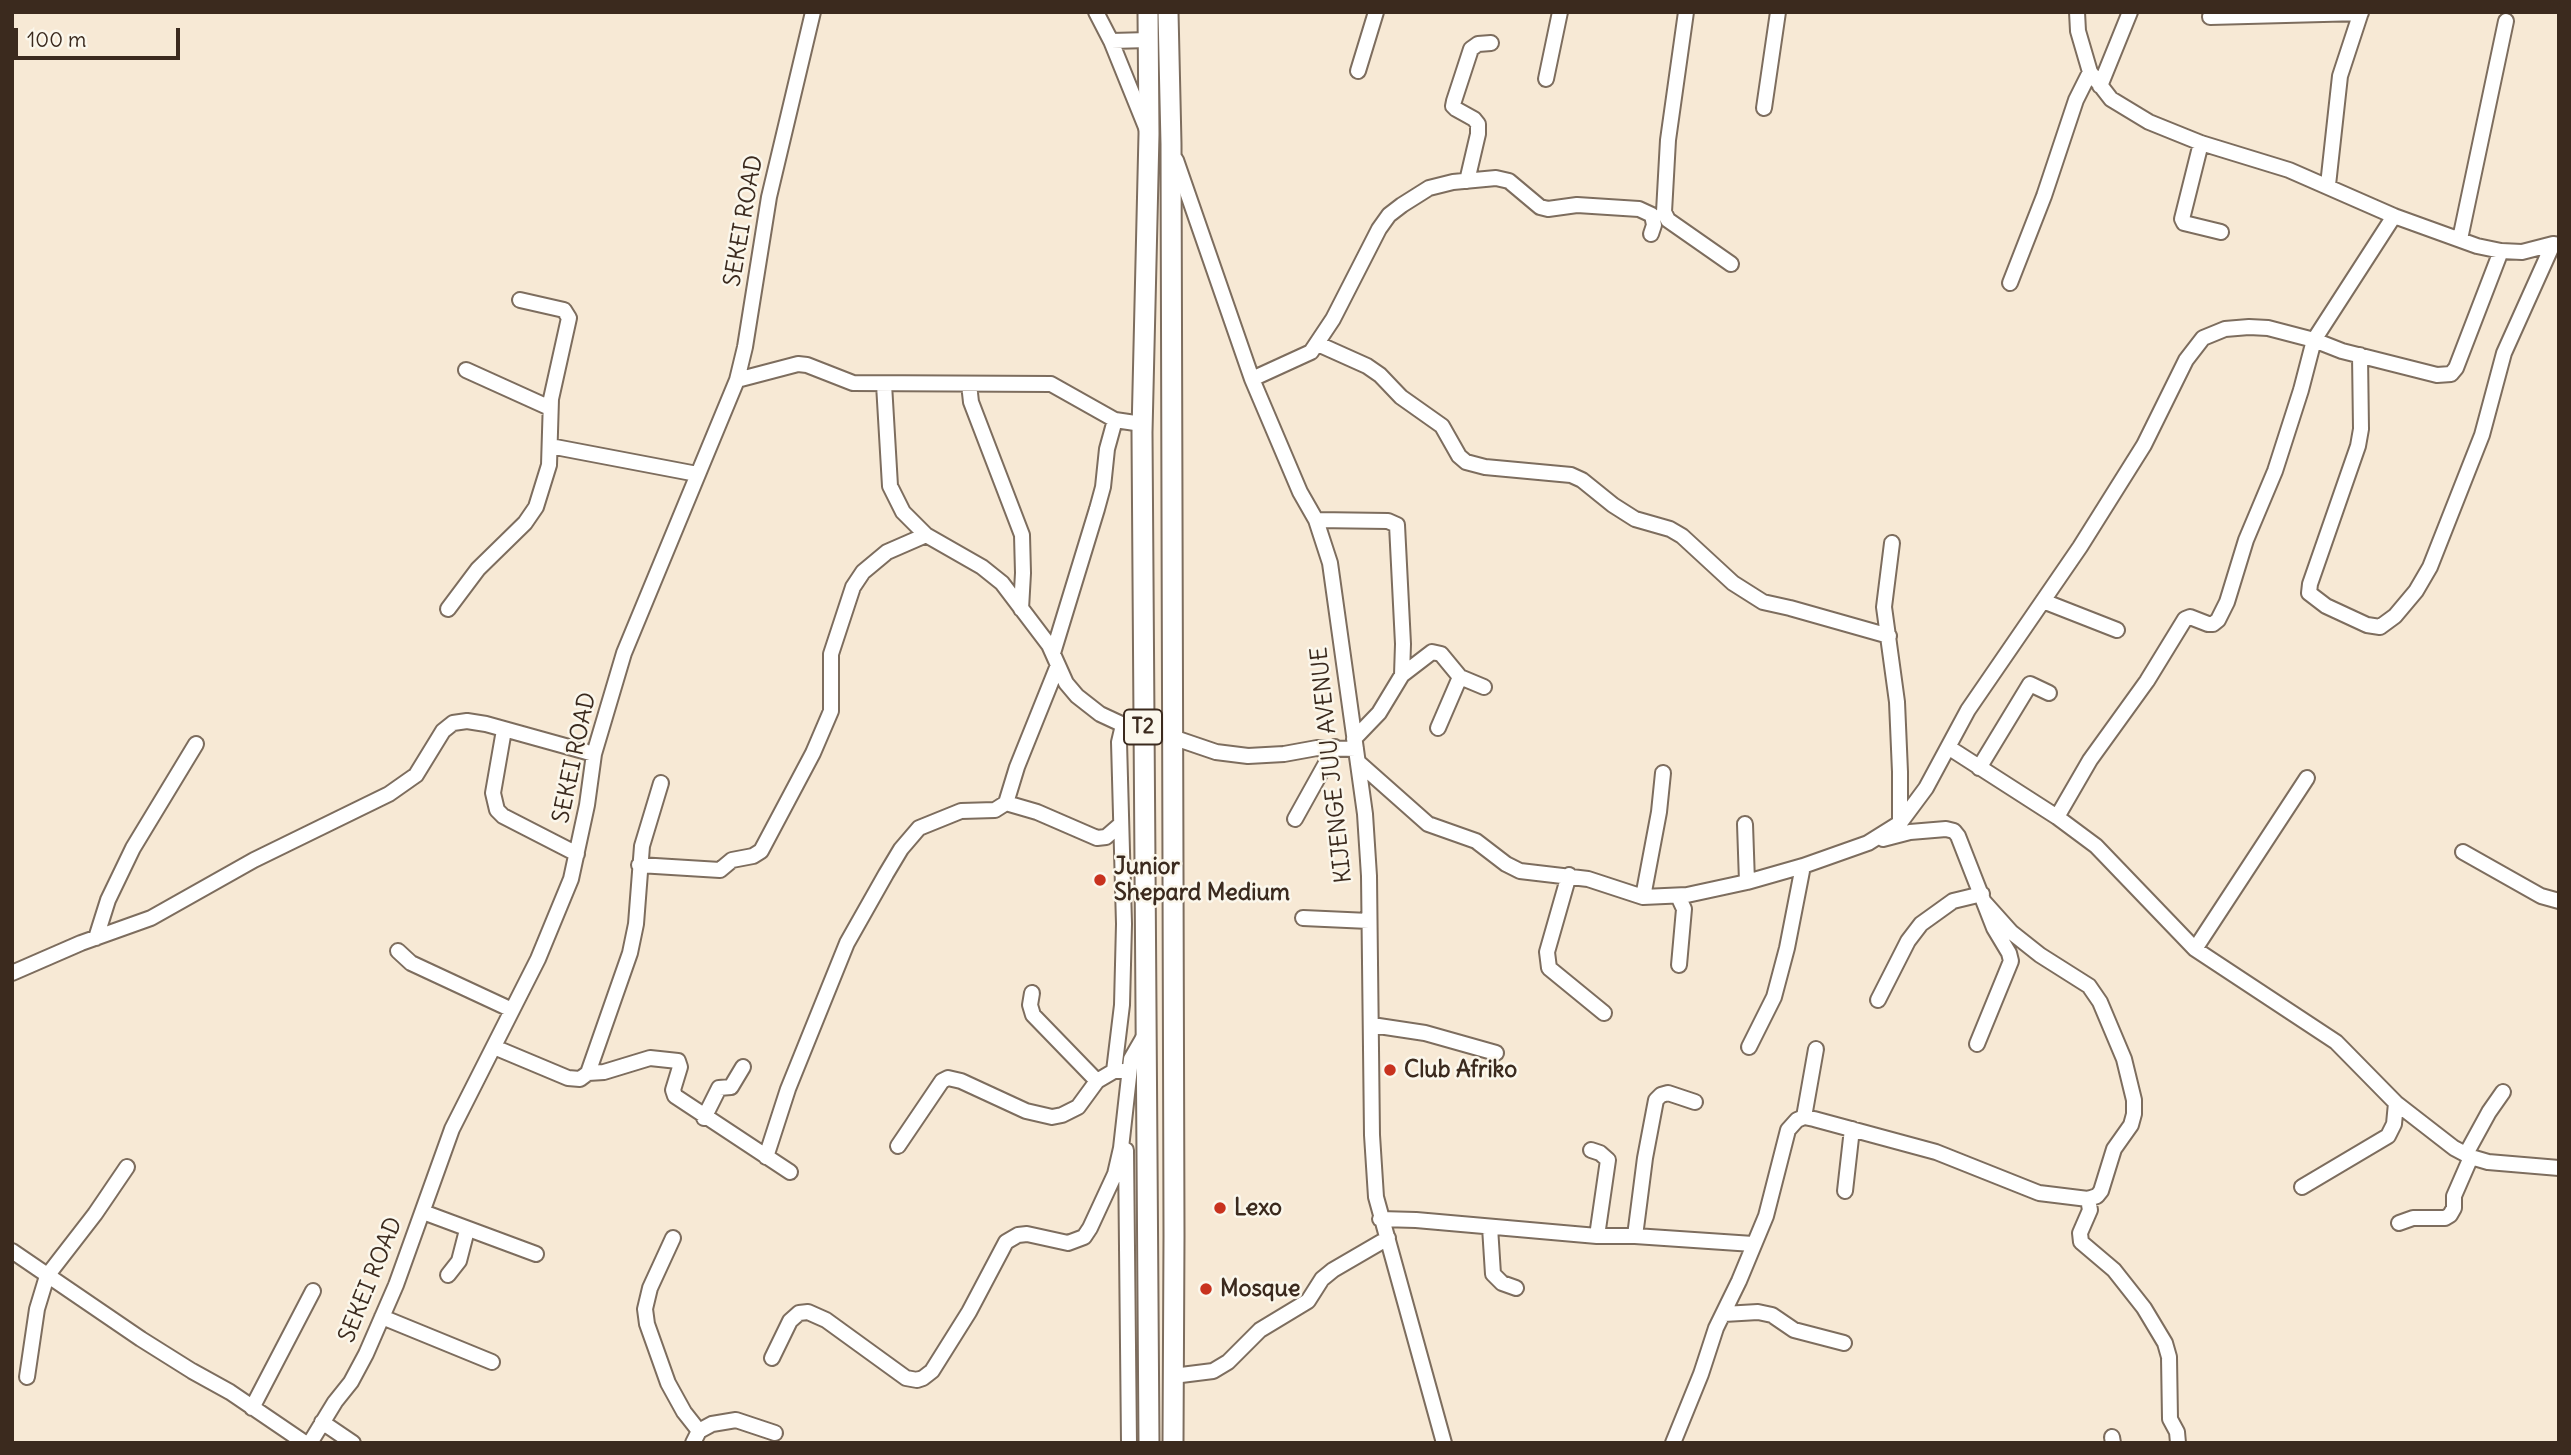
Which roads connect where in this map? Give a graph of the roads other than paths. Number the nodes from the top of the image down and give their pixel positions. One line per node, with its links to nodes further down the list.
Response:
1 (813, 12): 43 (street, SEKEI ROAD)
2 (1096, 12): 15 (street)
3 (1148, 12): 14 (highway, T2)
4 (1168, 12): 24 (highway, T2)
5 (1377, 12): 17 (street)
6 (1560, 12): 19 (street)
7 (1686, 12): 33 (street)
8 (1778, 12): 21 (street)
9 (2077, 12): 18 (street)
10 (2130, 12): 20 (street)
11 (2361, 13): 12 (street); 26 (street)
12 (2210, 16)
13 (2506, 21): 30 (street)
14 (1149, 40): 15 (street); 22 (highway, T2)
15 (1111, 41): 22 (street)
16 (1491, 43): 25 (street)
17 (1358, 71)
18 (2090, 72): 20 (street); 34 (street)
19 (1546, 79)
20 (2100, 86): 23 (street)
21 (1764, 108)
22 (1149, 134): 39 (highway, T2)
23 (2201, 142): 26 (street); 28 (street)
24 (1171, 144): 40 (highway, T2); 42 (street, KIJENGE JUU AVENUE)
25 (1467, 181): 29 (street); 37 (street)
26 (2328, 185): 27 (street)
27 (2394, 216): 30 (street); 36 (street)
28 (2221, 232)
29 (1651, 234)
30 (2460, 239): 32 (street)
31 (2556, 245): 32 (street); 38 (street)
32 (2501, 251): 38 (street)
33 (1731, 264)
34 (2010, 283)
35 (520, 300): 46 (street)
36 (2314, 340): 38 (street); 55 (street); 80 (street)
37 (1318, 344): 42 (street); 59 (street)
38 (2360, 355)
39 (1144, 357): 40 (highway); 48 (highway, T2)
40 (1171, 359): 49 (highway, T2)
41 (466, 370): 46 (street)
42 (1252, 379): 52 (street, KIJENGE JUU AVENUE)
43 (737, 380): 44 (street); 51 (street, SEKEI ROAD)
44 (884, 384): 45 (street); 53 (street)
45 (969, 384): 47 (street); 57 (street)
46 (550, 408): 50 (street)
47 (1115, 420): 48 (street); 60 (street)
48 (1142, 428): 49 (highway); 68 (highway, T2)
49 (1172, 436): 69 (highway, T2)
50 (550, 446): 51 (street); 56 (street)
51 (697, 474): 74 (street, SEKEI ROAD)
52 (1317, 520): 61 (street); 73 (street, KIJENGE JUU AVENUE)
53 (926, 535): 57 (street); 88 (street)
54 (1892, 543): 59 (street)
55 (2043, 601): 58 (street); 72 (street)
56 (448, 608)
57 (1021, 609): 60 (street)
58 (2117, 630)
59 (1889, 636): 82 (street)
60 (1056, 659): 65 (street); 79 (street)
61 (1402, 675): 62 (street); 73 (street)
62 (1460, 677): 63 (street); 66 (street)
63 (1484, 687)
64 (2049, 692): 75 (street)
65 (1123, 725): 68 (street); 83 (street)
66 (1438, 728)
67 (504, 730): 74 (street); 87 (street); 98 (street)
68 (1143, 734): 108 (highway, T2)
69 (1172, 737): 71 (street); 156 (highway, T2)
70 (196, 744): 98 (street)
71 (1335, 747): 73 (street); 81 (street)
72 (1948, 747): 75 (street); 82 (street)
73 (1356, 750): 90 (street); 97 (street, KIJENGE JUU AVENUE)
74 (594, 754): 87 (street, SEKEI ROAD)
75 (1979, 768): 80 (street)
76 (1663, 773): 93 (street)
77 (2307, 778): 99 (street)
78 (661, 783): 88 (street)
79 (1006, 803): 83 (street); 128 (street)
80 (2057, 817): 99 (street)
81 (1295, 819)
82 (1900, 822): 85 (street)
83 (1121, 824): 115 (street)
84 (1745, 824): 91 (street)
85 (1868, 843): 89 (street); 94 (street)
86 (2463, 852): 95 (street)
87 (577, 854): 105 (street, SEKEI ROAD)
88 (639, 864): 116 (street)
89 (1803, 866): 91 (street); 111 (street)
90 (1569, 875): 93 (street); 106 (street)
91 (1747, 881): 92 (street)
92 (1678, 896): 93 (street); 101 (street)
93 (1643, 897)
94 (1983, 898): 104 (street); 109 (street); 134 (street)
95 (2559, 901)
96 (1303, 918): 97 (street)
97 (1369, 921): 107 (street, KIJENGE JUU AVENUE)
98 (96, 938): 102 (street)
99 (2195, 948): 120 (street)
100 (398, 951): 105 (street)
101 (1679, 965)
102 (12, 973)
103 (1032, 993): 117 (street)
104 (1878, 1000)
105 (512, 1010): 110 (street, SEKEI ROAD)
106 (1604, 1013)
107 (1372, 1025): 113 (street); 136 (street, KIJENGE JUU AVENUE)
108 (1146, 1034): 115 (street); 165 (highway, T2)
109 (1977, 1044)
110 (494, 1047): 116 (street); 135 (street, SEKEI ROAD)
111 (1749, 1047)
112 (1816, 1049): 122 (street)
113 (1496, 1053)
114 (743, 1067): 123 (street)
115 (1121, 1071): 117 (street); 121 (street)
116 (588, 1073): 123 (street)
117 (1097, 1081): 125 (street)
118 (2503, 1092): 127 (street)
119 (1695, 1102): 141 (street)
120 (2396, 1103): 127 (street); 132 (street)
121 (1125, 1112): 154 (street); 164 (street)
122 (1804, 1117): 124 (street); 144 (street)
123 (704, 1118): 128 (street)
124 (1852, 1129): 133 (street); 134 (street)
125 (898, 1146)
126 (1591, 1150): 140 (street)
127 (2469, 1156): 130 (street); 137 (street)
128 (766, 1157): 131 (street)
129 (127, 1167): 148 (street)
130 (2559, 1168)
131 (790, 1172)
132 (2302, 1187)
133 (1845, 1191)
134 (2088, 1199): 169 (street)
135 (423, 1212): 139 (street); 152 (street, SEKEI ROAD)
136 (1380, 1219): 138 (street); 143 (street, KIJENGE JUU AVENUE)
137 (2399, 1223)
138 (1490, 1227): 140 (street); 149 (street)
139 (467, 1230): 146 (street); 147 (street)
140 (1597, 1236): 141 (street)
141 (1635, 1236): 144 (street)
142 (673, 1238): 161 (street)
143 (1388, 1238): 156 (street); 167 (street, KIJENGE JUU AVENUE)
144 (1753, 1244): 151 (street)
145 (12, 1251): 148 (street)
146 (536, 1254)
147 (448, 1275)
148 (47, 1276): 157 (street); 158 (street)
149 (1516, 1288)
150 (313, 1291): 158 (street)
151 (1724, 1314): 153 (street); 168 (street)
152 (382, 1317): 155 (street); 159 (street, SEKEI ROAD)
153 (1844, 1343)
154 (772, 1358)
155 (492, 1362)
156 (1173, 1376): 166 (highway, T2)
157 (27, 1377)
158 (252, 1408): 162 (street)
159 (322, 1422): 162 (street, SEKEI ROAD); 163 (street)
160 (775, 1433): 161 (street)
161 (696, 1437)
162 (307, 1443)
163 (353, 1443)
164 (1129, 1443)
165 (1149, 1443)
166 (1173, 1443)
167 (1444, 1443)
168 (1673, 1443)
169 (2178, 1443)

